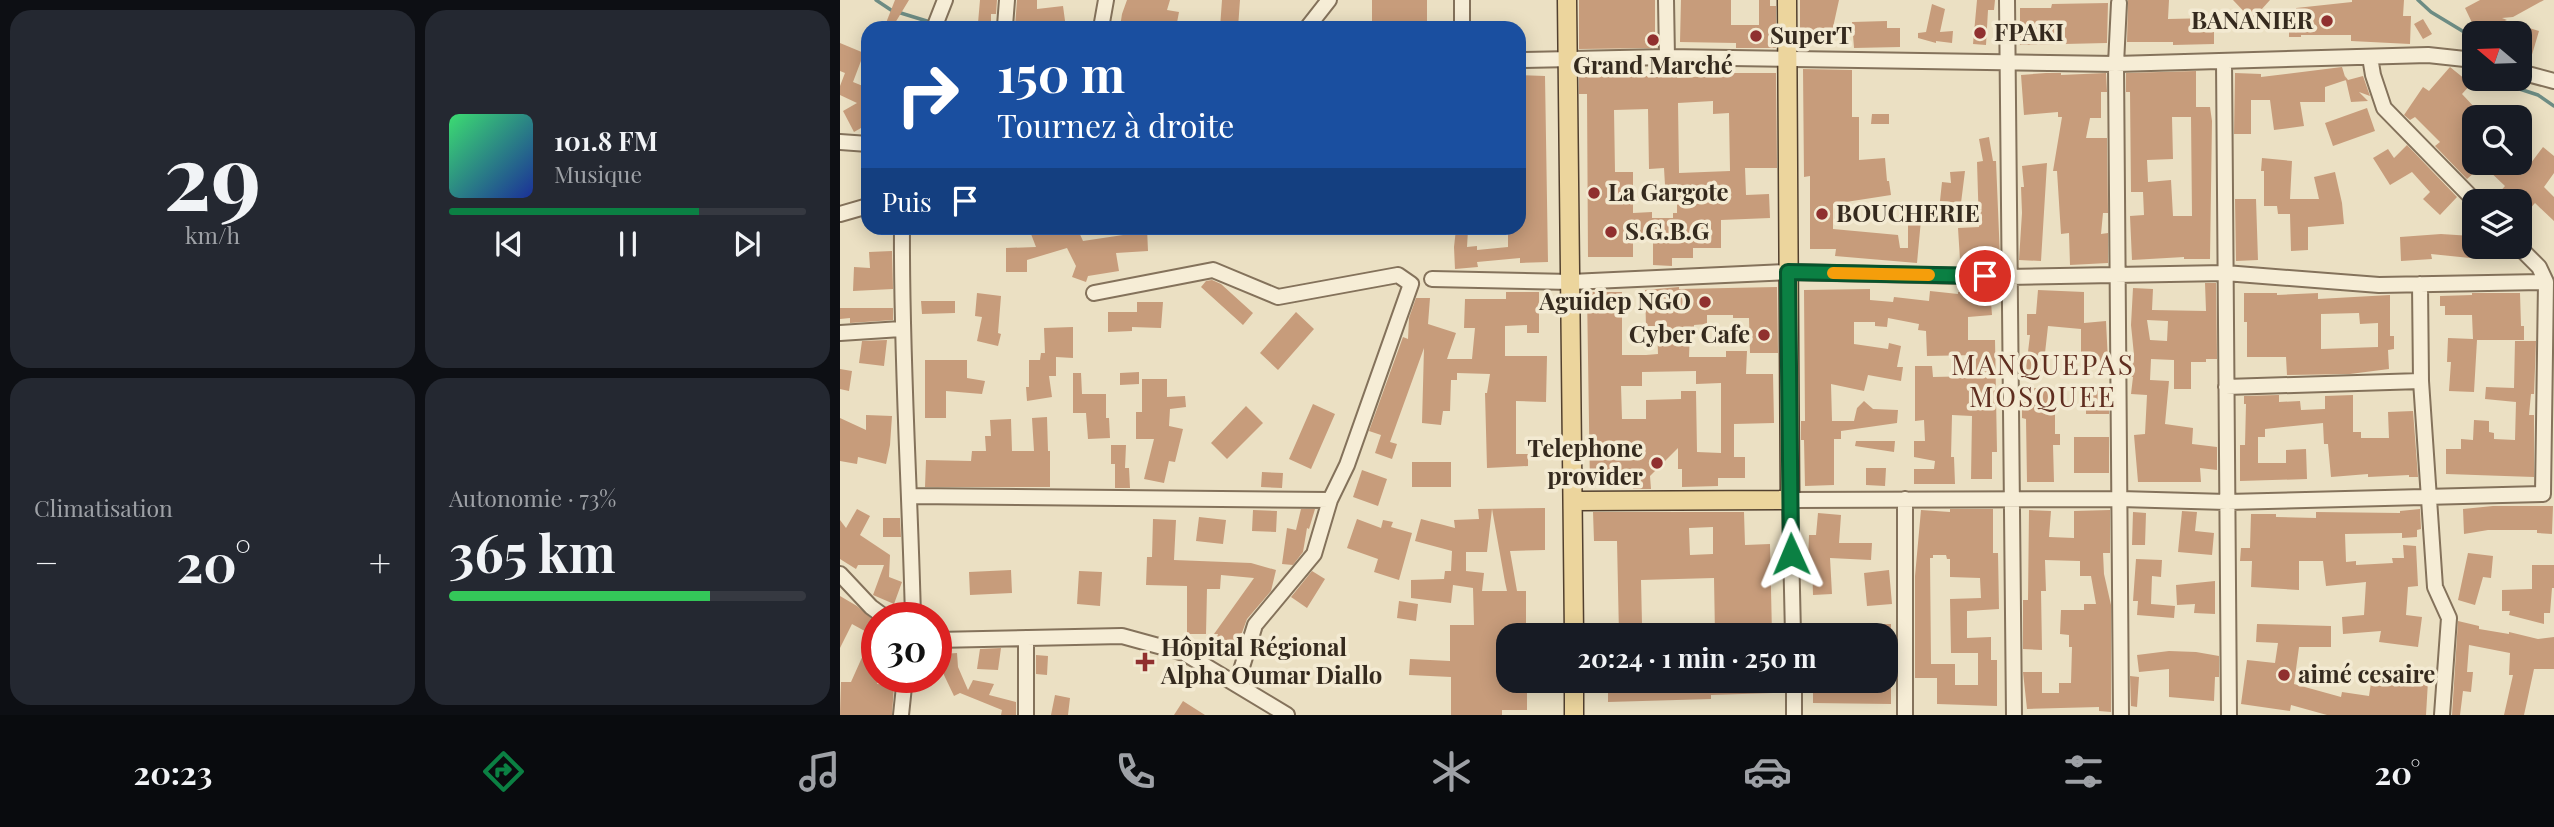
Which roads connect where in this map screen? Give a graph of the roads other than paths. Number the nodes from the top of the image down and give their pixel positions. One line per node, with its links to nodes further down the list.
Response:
1 (945, 0): 11 (street)
2 (1007, 0): 12 (street)
3 (1106, 0): 13 (street)
4 (1329, 0): 14 (street)
5 (1462, 0): 15 (street)
6 (1567, 0): 21 (main road)
7 (1666, 0): 16 (street)
8 (1787, 0): 18 (main road)
9 (2007, 0): 23 (street)
10 (2119, 4): 24 (street)
11 (937, 21)
12 (1005, 21)
13 (1106, 21)
14 (1312, 21)
15 (1462, 21)
16 (1667, 57): 18 (street); 21 (street)
17 (2370, 57): 19 (street); 22 (street); 29 (street)
18 (1787, 59): 23 (street); 34 (main road)
19 (2462, 59)
20 (1526, 60): 21 (street)
21 (1568, 60): 39 (main road)
22 (2224, 61): 24 (street); 35 (street)
23 (2007, 62): 24 (street); 37 (street)
24 (2116, 64): 36 (street)
25 (2532, 75): 26 (street)
26 (2554, 81)
27 (840, 142): 28 (street)
28 (861, 144)
29 (2463, 189)
30 (861, 208): 31 (street)
31 (840, 214)
32 (902, 235): 43 (street)
33 (2531, 259): 40 (street)
34 (1788, 272): 37 (street); 39 (street); 54 (main road)
35 (2225, 273): 36 (street); 41 (street); 46 (street)
36 (2118, 275): 37 (street); 51 (street)
37 (2008, 277): 50 (street)
38 (1432, 279): 39 (street)
39 (1572, 282): 53 (main road)
40 (2546, 282): 41 (street); 48 (street)
41 (2420, 284): 45 (street)
42 (1094, 293): 52 (street)
43 (901, 329): 44 (street); 47 (street)
44 (840, 333)
45 (2421, 381): 46 (street); 48 (street)
46 (2226, 387): 55 (street)
47 (911, 496): 52 (street); 58 (street)
48 (2428, 496): 55 (street); 76 (street)
49 (1905, 499): 50 (street); 54 (street); 72 (street)
50 (2011, 499): 51 (street); 73 (street)
51 (2120, 499): 55 (street); 74 (street)
52 (1330, 500): 63 (street)
53 (1574, 500): 54 (main road); 59 (main road)
54 (1790, 500): 60 (street)
55 (2227, 502): 75 (street)
56 (840, 574): 57 (street)
57 (866, 602)
58 (913, 602)
59 (1574, 623)
60 (1793, 623)
61 (1026, 638): 62 (street); 63 (street); 68 (street)
62 (952, 640)
63 (1237, 683): 69 (street)
64 (903, 693): 67 (street)
65 (1574, 693): 70 (main road)
66 (1794, 693): 71 (street)
67 (901, 715)
68 (1026, 715)
69 (1287, 715)
70 (1574, 715)
71 (1794, 715)
72 (1905, 715)
73 (2014, 715)
74 (2121, 715)
75 (2228, 715)
76 (2442, 715)

